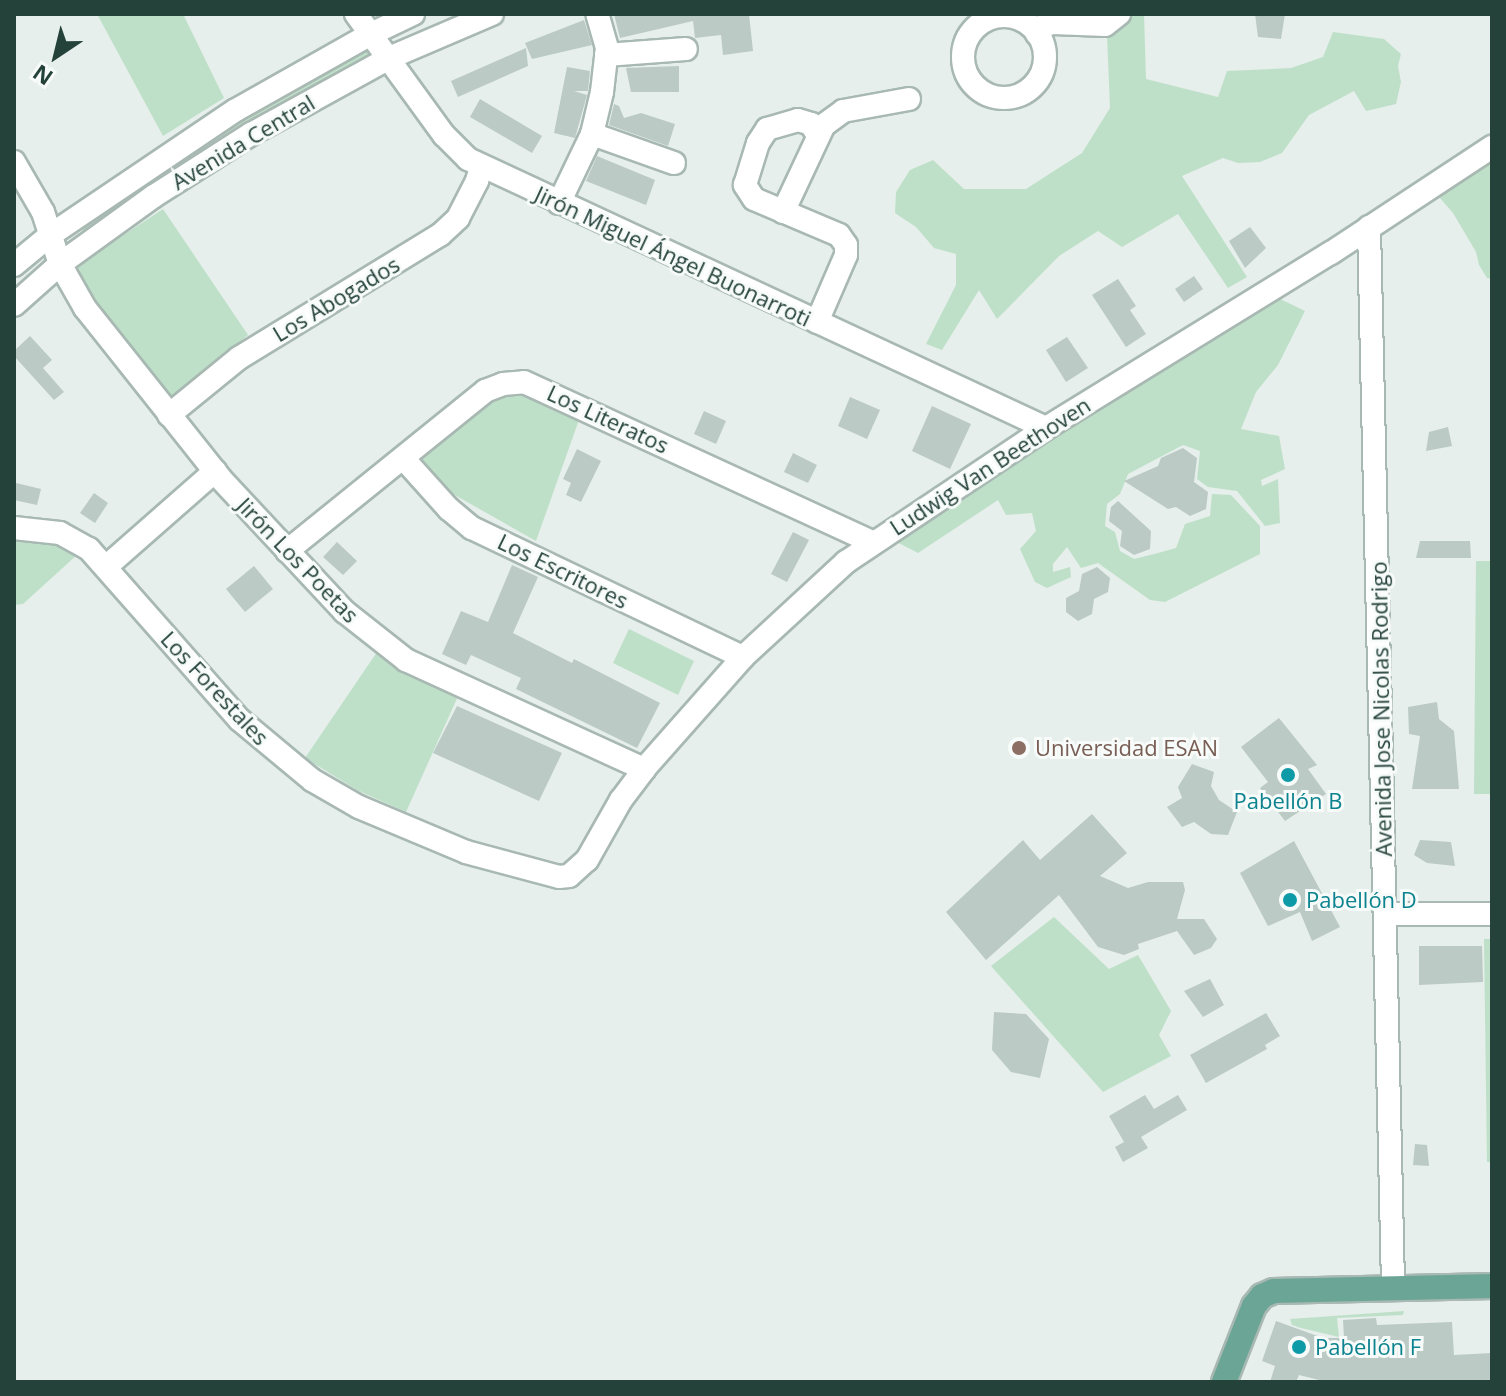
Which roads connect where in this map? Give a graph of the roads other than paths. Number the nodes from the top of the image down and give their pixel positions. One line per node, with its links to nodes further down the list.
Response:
1 (356, 14): 7 (street, Jirón Miguel Ángel Buonarroti)
2 (413, 14): 7 (street, Avenida Central)
3 (492, 14): 10 (street, Avenida Central)
4 (597, 14): 9 (street)
5 (1119, 14): 6 (street)
6 (1037, 34)
7 (369, 35): 10 (street, Jirón Miguel Ángel Buonarroti); 21 (street, Avenida Central)
8 (686, 49): 9 (street)
9 (606, 55): 12 (street)
10 (389, 58): 17 (street, Jirón Miguel Ángel Buonarroti); 22 (street, Avenida Central)
11 (909, 99): 13 (street)
12 (592, 134): 16 (street); 18 (street)
13 (817, 134): 19 (street); 19 (street)
14 (1492, 147): 20 (street, Ludwig Van Beethoven)
15 (14, 162): 21 (street, Jirón Los Poetas)
16 (674, 163)
17 (481, 166): 18 (street, Jirón Miguel Ángel Buonarroti); 26 (street, Los Abogados)
18 (559, 203): 25 (street, Jirón Miguel Ángel Buonarroti)
19 (783, 212): 25 (street)
20 (1369, 227): 27 (street, Ludwig Van Beethoven); 37 (street, Avenida Jose Nicolas Rodrigo)
21 (49, 236): 22 (street, Jirón Los Poetas); 23 (street, Avenida Central)
22 (60, 264): 24 (street, Avenida Central); 26 (street, Jirón Los Poetas)
23 (14, 265)
24 (14, 305)
25 (817, 322): 27 (street, Jirón Miguel Ángel Buonarroti)
26 (169, 415): 29 (street, Jirón Los Poetas)
27 (1046, 428): 31 (street, Ludwig Van Beethoven)
28 (403, 458): 31 (street, Los Literatos); 32 (street, Los Literatos); 34 (street, Los Escritores)
29 (215, 471): 32 (street, Jirón Los Poetas); 33 (street)
30 (14, 528): 33 (street, Los Forestales)
31 (872, 542): 34 (street, Ludwig Van Beethoven)
32 (287, 551): 35 (street, Jirón Los Poetas)
33 (107, 566): 36 (street, Los Forestales)
34 (743, 657): 35 (street, Ludwig Van Beethoven)
35 (644, 769): 36 (street, Ludwig Van Beethoven)
36 (569, 876)
37 (1386, 914): 38 (street); 40 (street, Avenida Jose Nicolas Rodrigo)
38 (1492, 914)
39 (1492, 1286): 40 (main road)
40 (1393, 1287): 41 (main road)
41 (1224, 1382)

